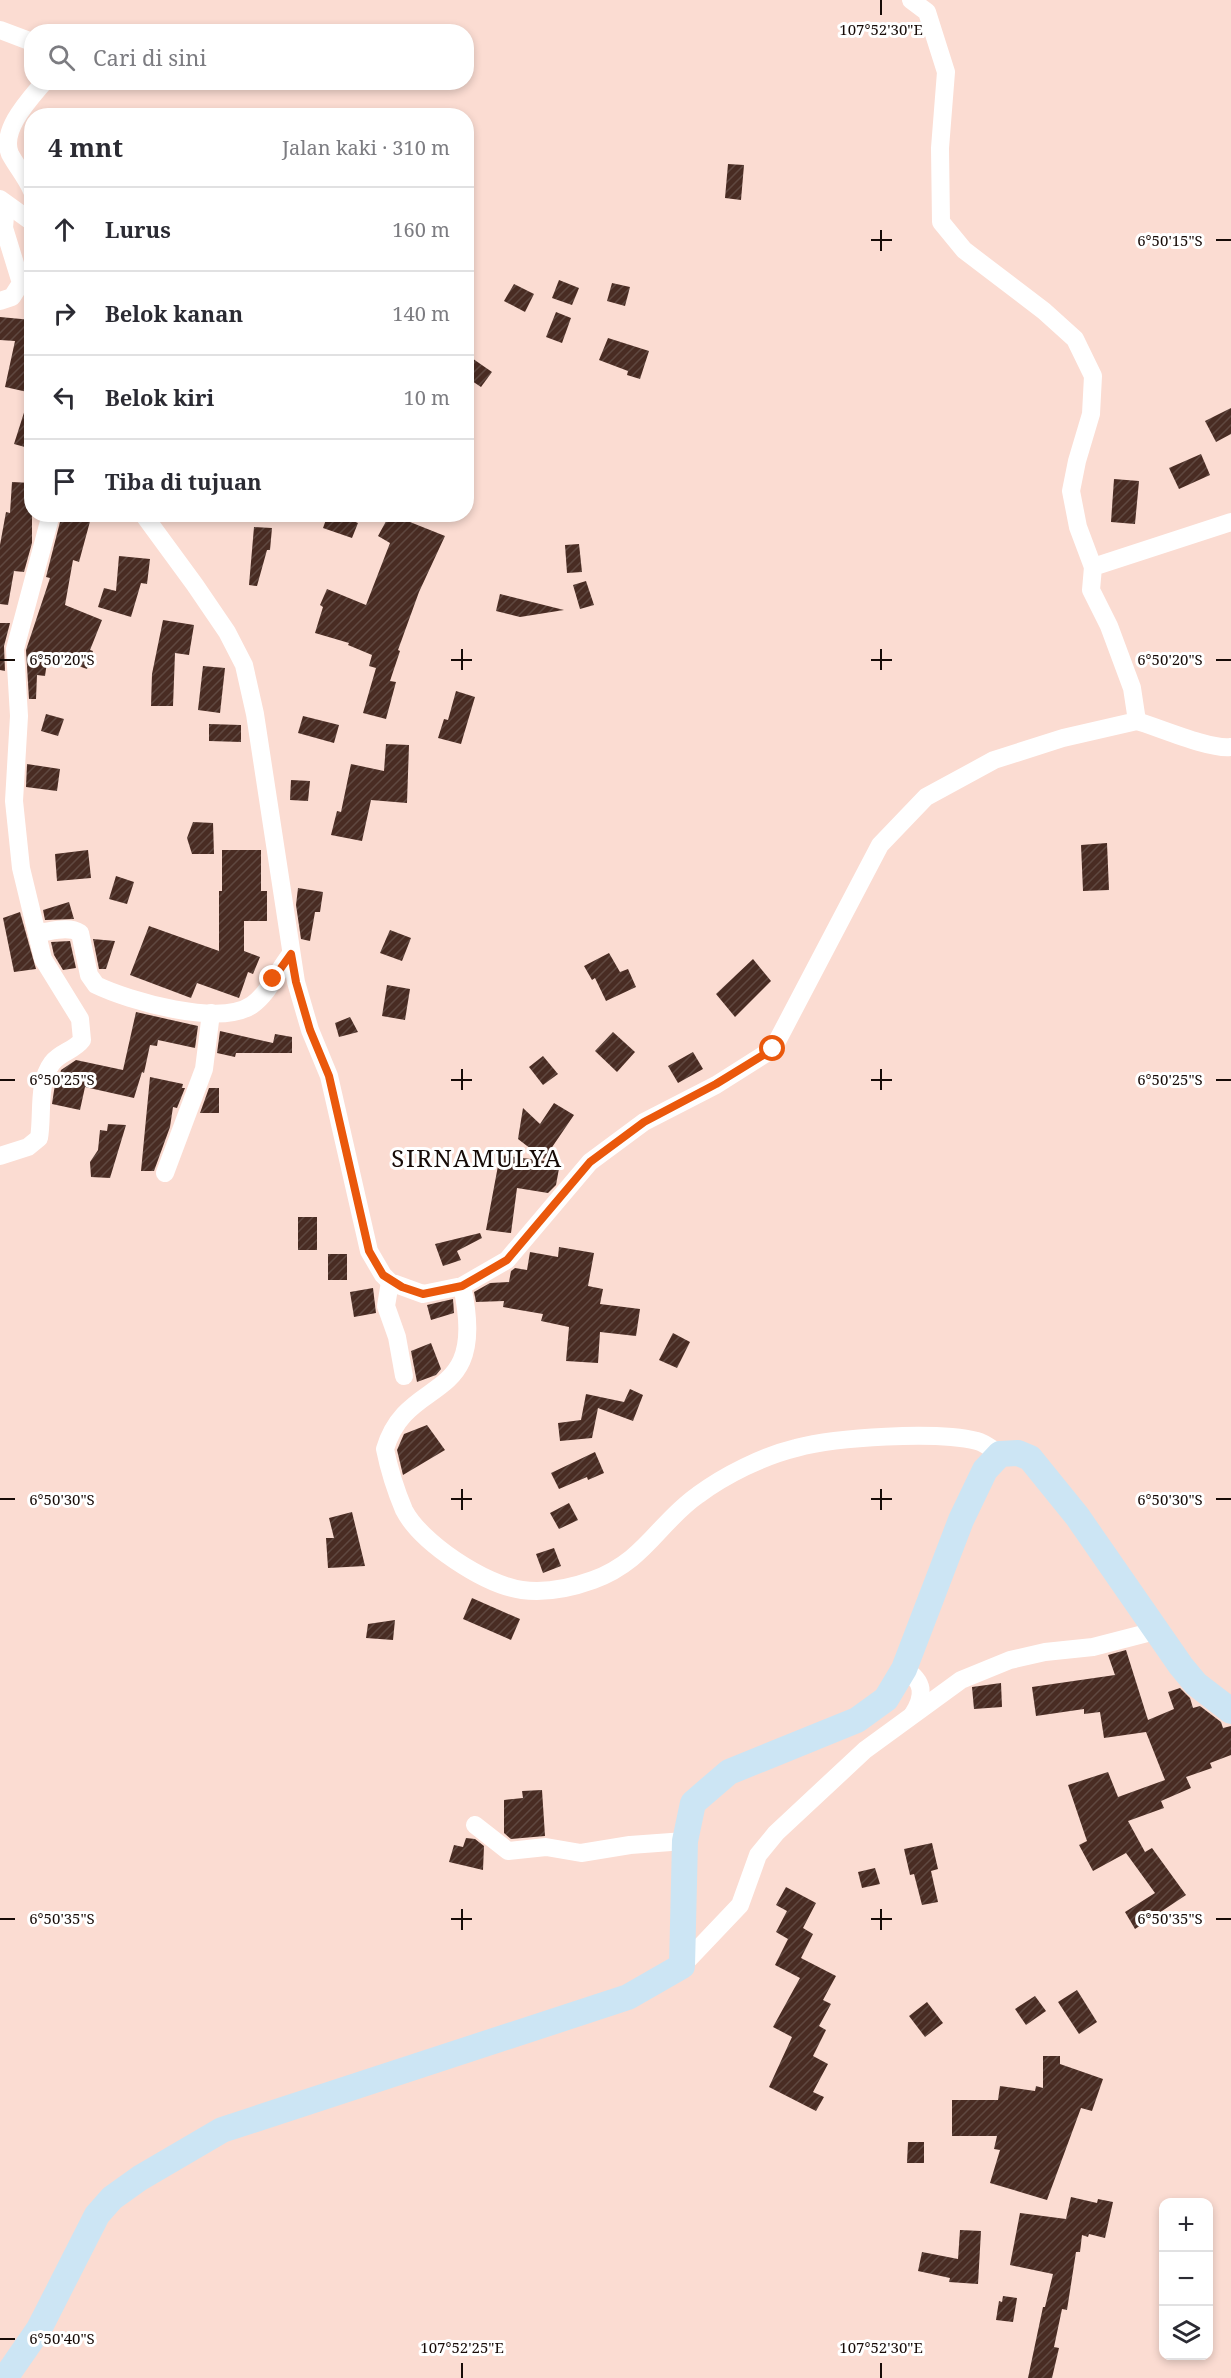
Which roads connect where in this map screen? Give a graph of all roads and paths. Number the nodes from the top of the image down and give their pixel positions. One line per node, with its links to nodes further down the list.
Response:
1 (910, 0): 12 (street)
2 (0, 30): 3 (street)
3 (24, 39)
4 (38, 90): 5 (street)
5 (24, 178)
6 (3, 201): 7 (street); 8 (street)
7 (24, 216)
8 (0, 301)
9 (49, 522): 15 (street)
10 (149, 522): 16 (street)
11 (1231, 522): 12 (street)
12 (1093, 567): 13 (street)
13 (1137, 721): 14 (street); 21 (street)
14 (1231, 747)
15 (37, 933): 17 (street); 18 (street)
16 (291, 954): 17 (street); 20 (street)
17 (211, 1013): 19 (street)
18 (0, 1156)
19 (165, 1173)
20 (390, 1282): 21 (street); 22 (street)
21 (462, 1286): 23 (street)
22 (404, 1376)
23 (1000, 1454): 24 (main road); 25 (main road)
24 (1155, 1631): 26 (main road); 27 (street)
25 (904, 1669): 27 (street); 29 (main road)
26 (1231, 1711)
27 (912, 1715): 30 (street)
28 (475, 1826): 29 (street)
29 (686, 1841): 30 (main road)
30 (681, 1966): 31 (main road)
31 (5, 2378)

